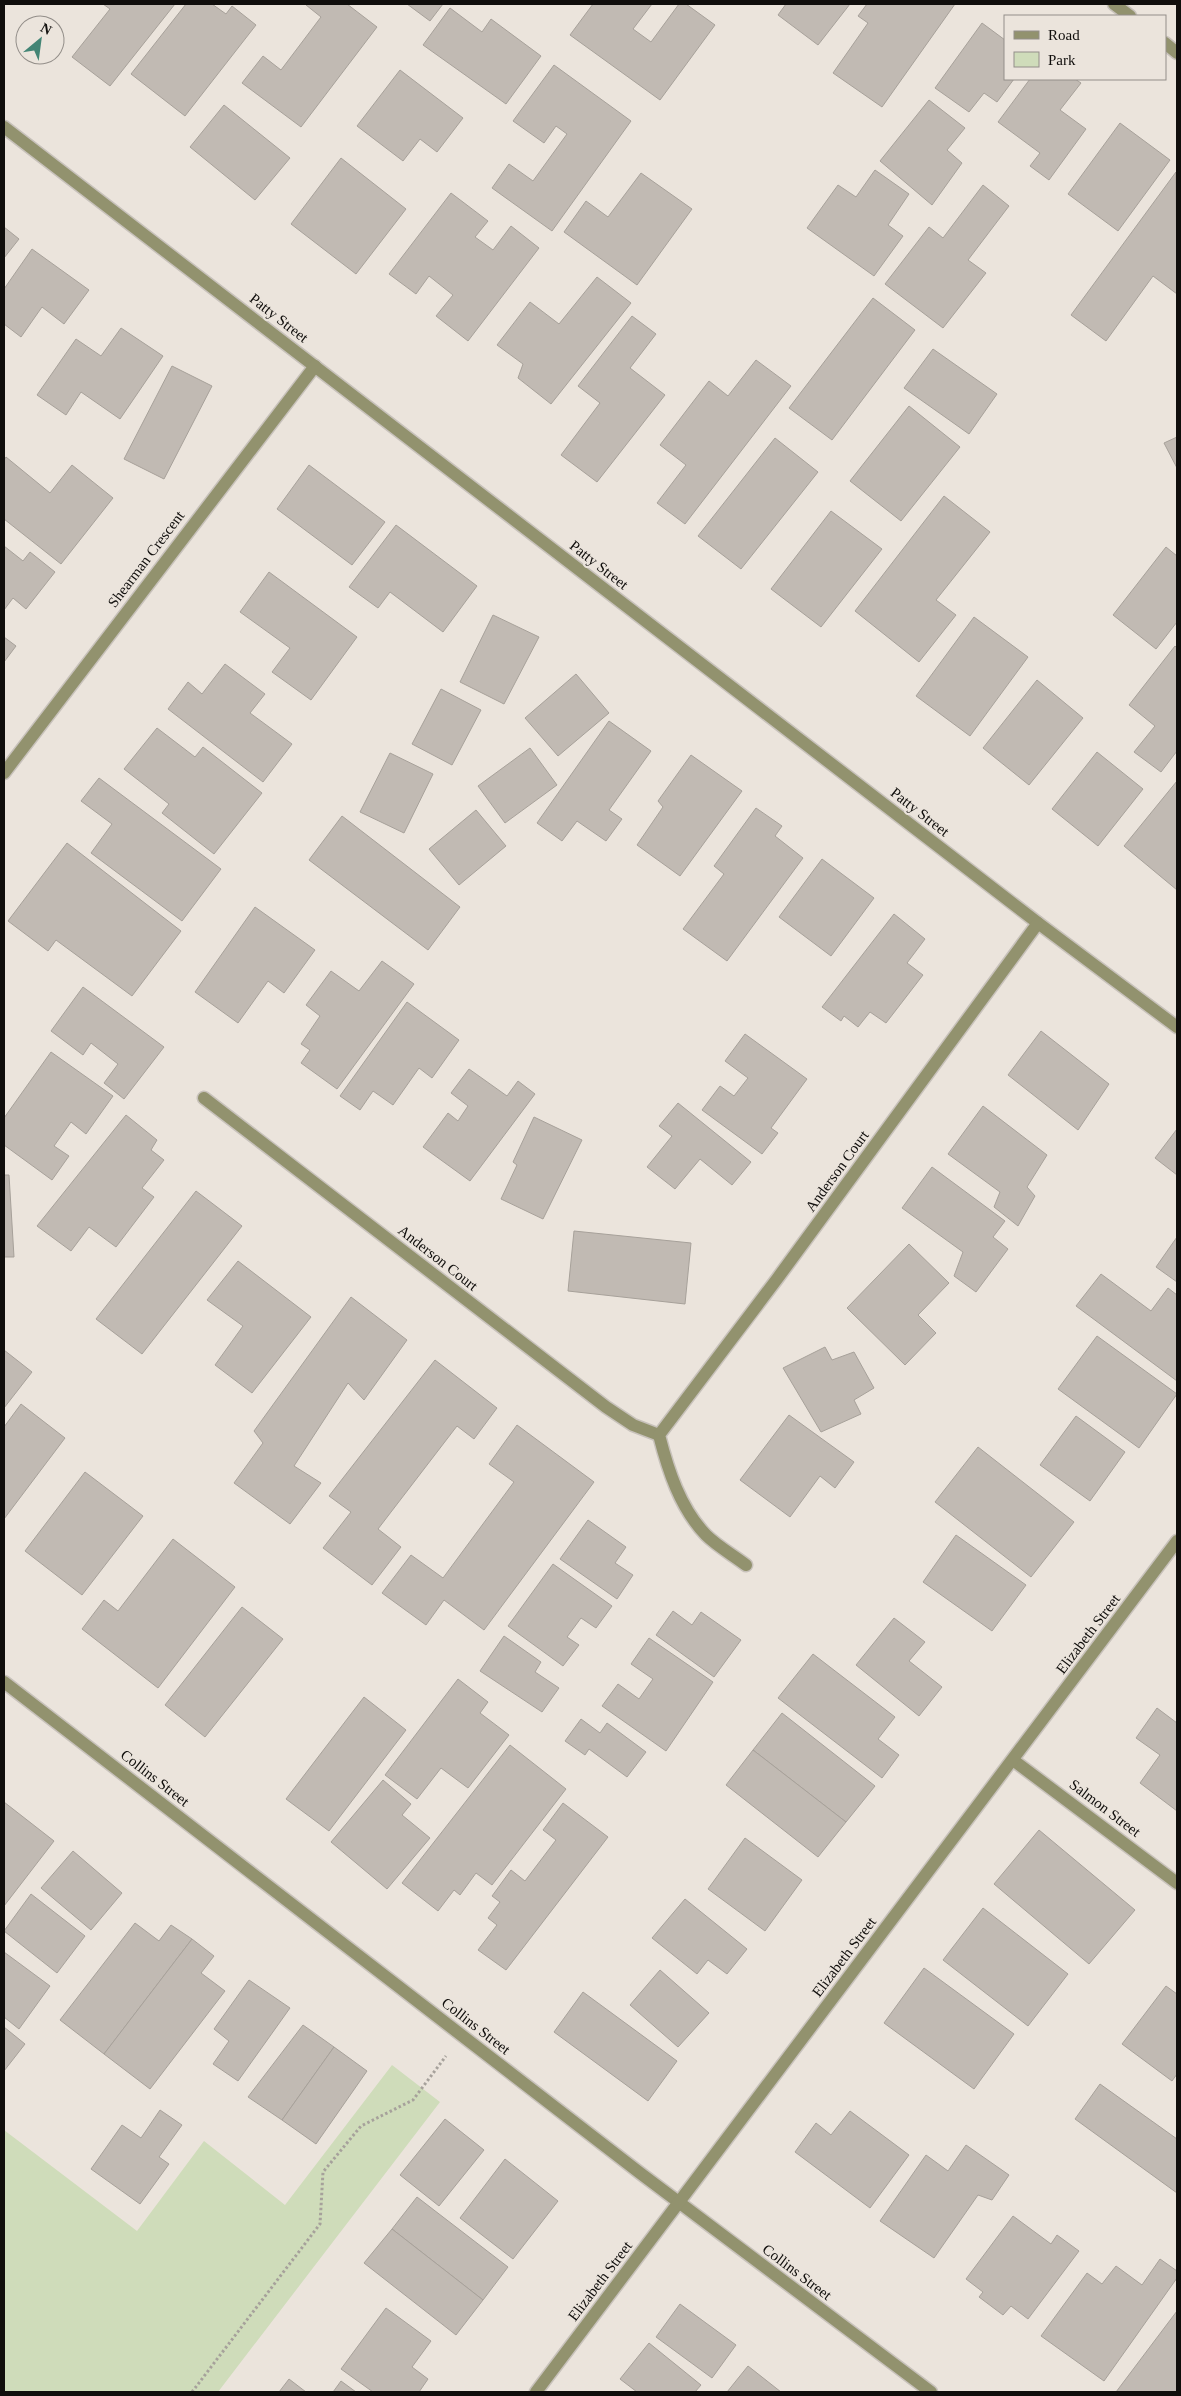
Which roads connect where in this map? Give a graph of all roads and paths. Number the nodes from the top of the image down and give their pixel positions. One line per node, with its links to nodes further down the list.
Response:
1 (1114, 4): 2 (street)
2 (1131, 11)
3 (1166, 44): 4 (street)
4 (1177, 53)
5 (4, 127): 6 (street, Patty Street)
6 (315, 366): 7 (street, Shearman Crescent); 8 (street, Patty Street)
7 (4, 773)
8 (1038, 923): 9 (street, Patty Street); 11 (street, Anderson Court)
9 (1177, 1026)
10 (204, 1098): 11 (street, Anderson Court)
11 (658, 1435): 13 (street)
12 (1177, 1541): 15 (street, Elizabeth Street)
13 (746, 1565)
14 (4, 1682): 17 (street, Collins Street)
15 (1013, 1760): 16 (street, Salmon Street); 18 (street, Elizabeth Street)
16 (1177, 1883)
17 (461, 2035): 18 (street, Collins Street); 19 (path)
18 (679, 2203): 20 (street, Elizabeth Street); 21 (street, Collins Street)
19 (192, 2392)
20 (536, 2392)
21 (931, 2392)

